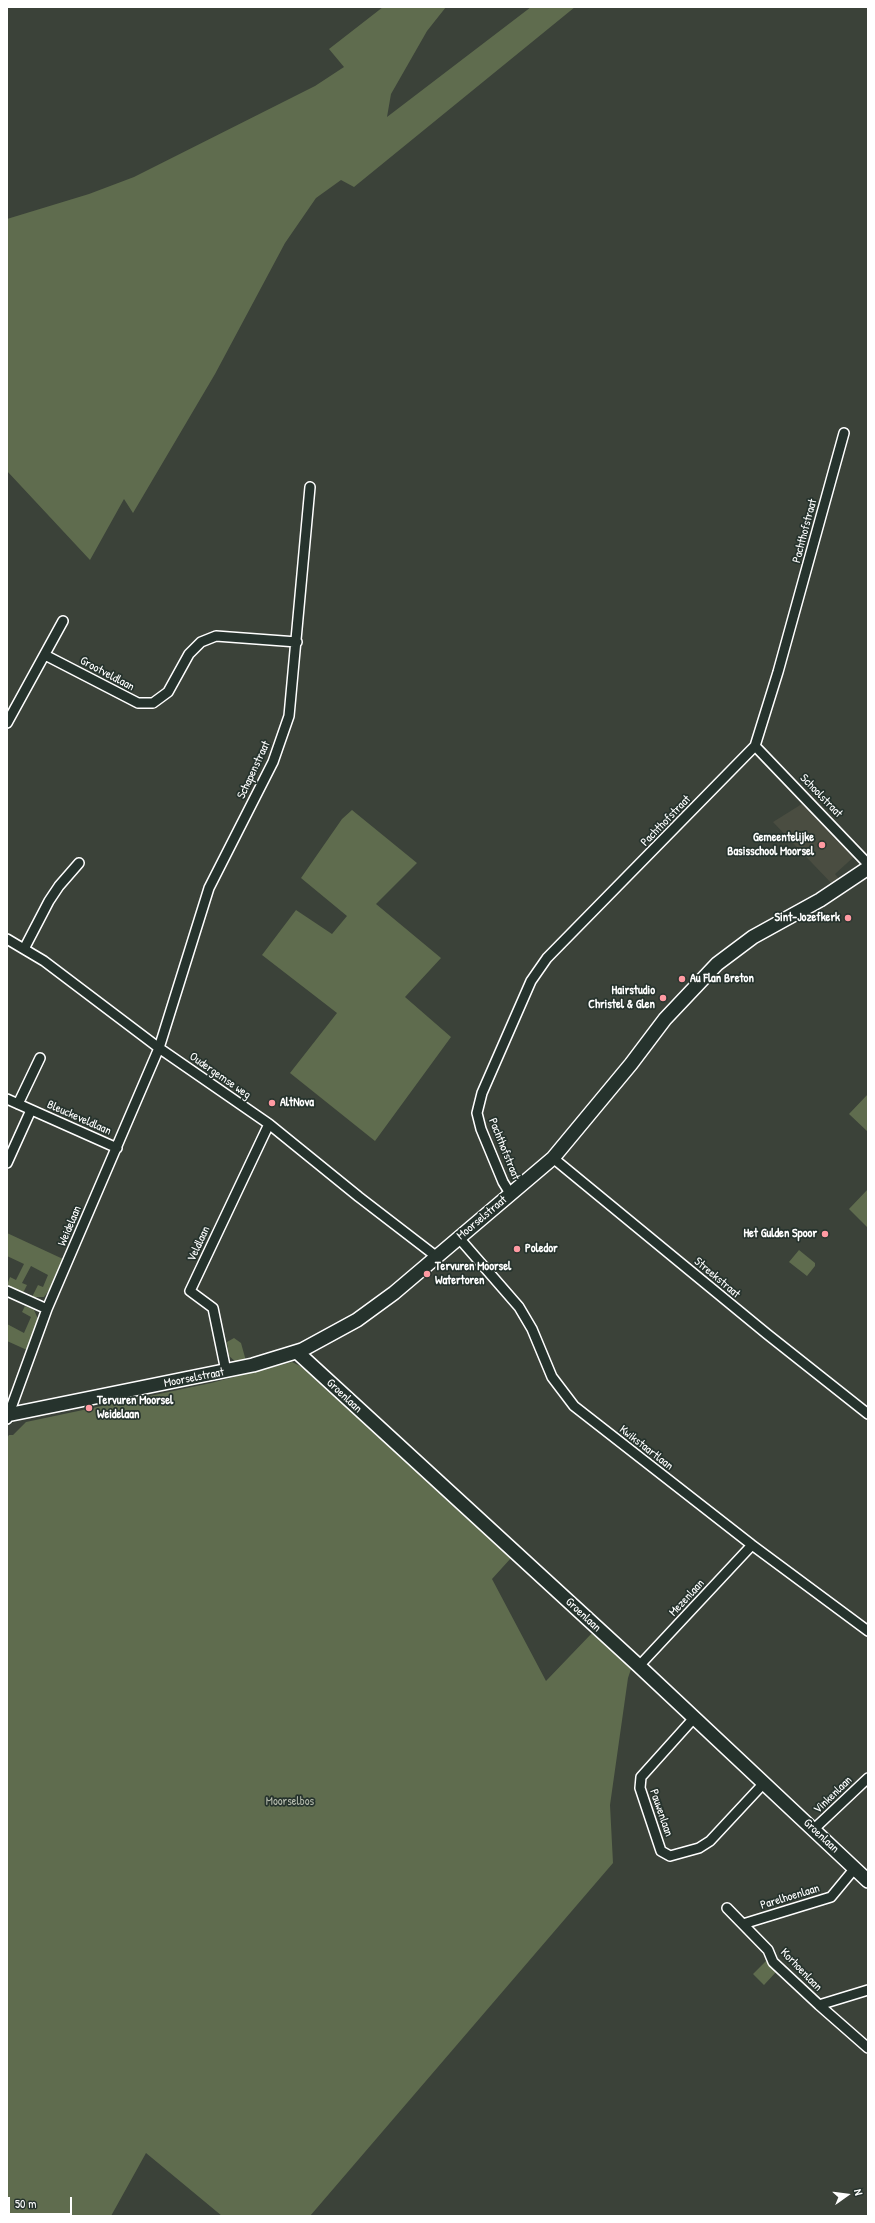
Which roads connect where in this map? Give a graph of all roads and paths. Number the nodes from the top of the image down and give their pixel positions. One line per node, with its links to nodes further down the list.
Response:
1 (844, 433): 7 (street, Pachthofstraat)
2 (310, 487): 4 (street, Schapenstraat)
3 (64, 621): 5 (street)
4 (297, 642): 5 (street, Grootveldlaan); 13 (street, Schapenstraat)
5 (46, 655): 6 (street)
6 (7, 723)
7 (755, 746): 9 (street, Schoolstraat); 22 (street, Pachthofstraat)
8 (79, 863): 12 (street)
9 (868, 864)
10 (868, 868): 20 (street, Moorselstraat)
11 (7, 939): 12 (street, Oudergemse weg)
12 (24, 949): 13 (street, Oudergemse weg)
13 (159, 1048): 18 (street, Oudergemse weg); 19 (street, Weidelaan)
14 (40, 1058): 16 (street)
15 (7, 1098): 16 (street, Bleuckeveldlaan)
16 (18, 1104): 17 (street, Bleuckeveldlaan)
17 (31, 1110): 19 (street, Bleuckeveldlaan); 21 (street, Bleuckeveldlaan)
18 (269, 1124): 24 (street, Oudergemse weg); 28 (street, Veldlaan)
19 (116, 1148): 26 (street, Weidelaan)
20 (554, 1158): 22 (street, Moorselstraat); 29 (street, Streekstraat)
21 (7, 1163)
22 (511, 1195): 23 (street, Moorselstraat)
23 (459, 1238): 24 (street, Moorselstraat); 31 (street, Kwikstaartlaan)
24 (437, 1256): 27 (street, Moorselstraat)
25 (7, 1291): 26 (street)
26 (47, 1309): 30 (street, Weidelaan)
27 (296, 1352): 28 (street, Moorselstraat); 33 (street, Groenlaan)
28 (226, 1371): 30 (street, Moorselstraat)
29 (868, 1414)
30 (8, 1417)
31 (752, 1545): 32 (street, Kwikstaartlaan); 33 (street, Mezenlaan)
32 (868, 1631)
33 (639, 1666): 34 (street, Groenlaan)
34 (694, 1718): 36 (street, Groenlaan); 36 (street, Pauwenlaan)
35 (868, 1778): 37 (street, Vinkenlaan)
36 (764, 1783): 37 (street, Groenlaan)
37 (814, 1829): 38 (street, Groenlaan)
38 (855, 1868): 39 (street, Groenlaan); 41 (street, Parelhoenlaan)
39 (868, 1880)
40 (727, 1908): 41 (street)
41 (743, 1924): 43 (street, Korhoenlaan)
42 (868, 1990): 43 (street, Korhoenlaan)
43 (819, 2005): 44 (street, Korhoenlaan)
44 (868, 2048)

